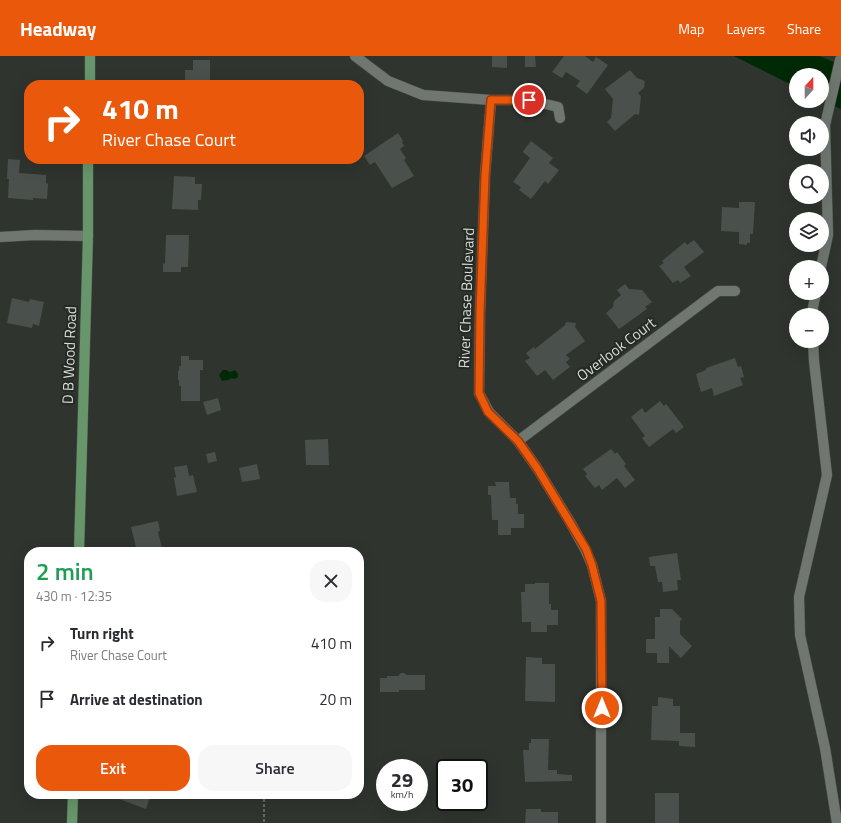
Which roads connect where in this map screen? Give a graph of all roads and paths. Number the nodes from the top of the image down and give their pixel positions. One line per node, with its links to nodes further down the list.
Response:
1 (90, 56): 4 (main road)
2 (355, 56): 5 (street)
3 (840, 60): 10 (street)
4 (90, 80)
5 (491, 100): 6 (street); 13 (street, River Chase Boulevard)
6 (560, 118)
7 (88, 164): 8 (main road, D B Wood Road)
8 (88, 236): 9 (street); 14 (main road, D B Wood Road)
9 (0, 237)
10 (823, 260)
11 (735, 291): 13 (street, Overlook Court)
12 (814, 348): 20 (street)
13 (518, 441): 19 (street, River Chase Boulevard)
14 (79, 547)
15 (73, 799): 17 (main road)
16 (264, 799): 18 (path)
17 (72, 823)
18 (264, 823)
19 (601, 823)
20 (837, 823)

